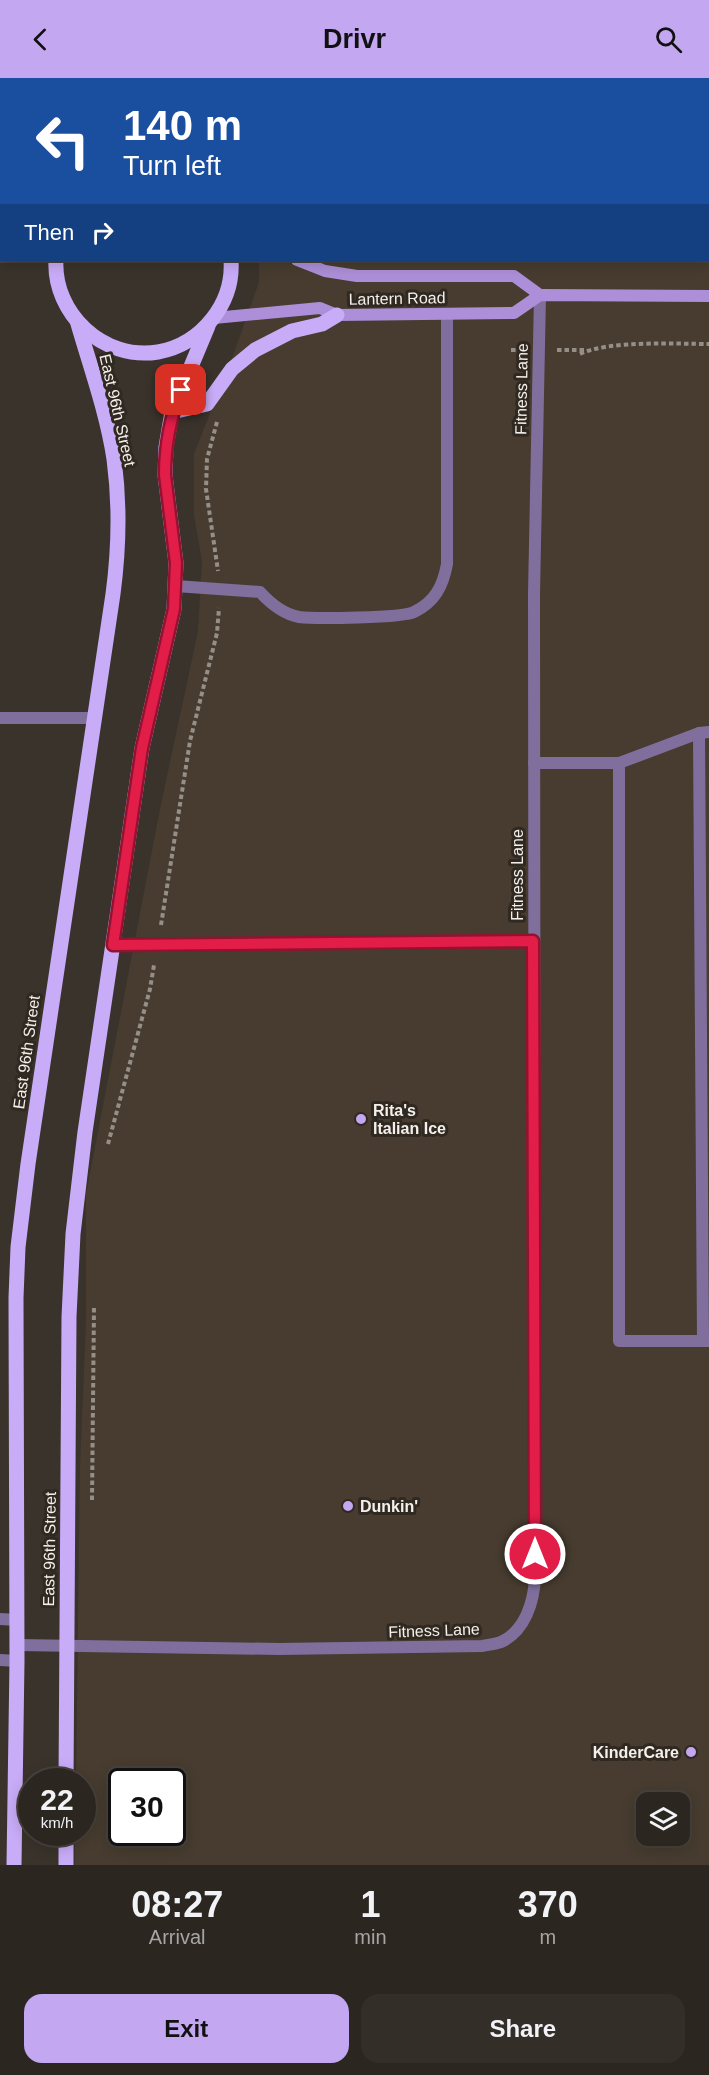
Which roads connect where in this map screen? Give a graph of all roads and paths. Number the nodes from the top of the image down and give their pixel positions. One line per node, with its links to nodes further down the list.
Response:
1 (56, 261): 9 (main road)
2 (231, 261): 8 (main road, East 96th Street)
3 (300, 261): 4 (street, Lantern Road)
4 (540, 296): 5 (street); 6 (street, Lantern Road); 20 (street, Fitness Lane)
5 (709, 296)
6 (447, 314): 7 (street, Lantern Road); 15 (street)
7 (337, 315): 8 (street, Lantern Road); 12 (main road)
8 (211, 322): 9 (main road); 12 (main road, East 96th Street)
9 (78, 324): 18 (main road, East 96th Street)
10 (709, 344): 11 (path)
11 (580, 354)
12 (172, 412): 15 (main road, East 96th Street)
13 (221, 413): 14 (path)
14 (218, 564)
15 (176, 586): 24 (main road, East 96th Street)
16 (219, 617): 23 (path)
17 (0, 718): 18 (street)
18 (94, 718): 30 (main road, East 96th Street)
19 (704, 732): 21 (street); 27 (street)
20 (534, 763): 21 (street); 22 (street, Fitness Lane)
21 (619, 763): 27 (street)
22 (533, 941): 23 (street); 32 (street, Fitness Lane)
23 (158, 944): 24 (street); 25 (path)
24 (113, 945): 32 (main road, East 96th Street)
25 (107, 1153)
26 (94, 1298): 28 (path)
27 (706, 1341)
28 (92, 1509)
29 (0, 1619): 30 (street)
30 (17, 1620): 31 (main road, East 96th Street)
31 (17, 1645): 32 (street, Fitness Lane); 34 (main road, East 96th Street)
32 (66, 1645): 35 (main road, East 96th Street)
33 (0, 1660): 34 (street)
34 (17, 1662): 37 (main road, East 96th Street)
35 (66, 1768)
36 (66, 1846): 38 (main road)
37 (15, 1865)
38 (66, 1865)

